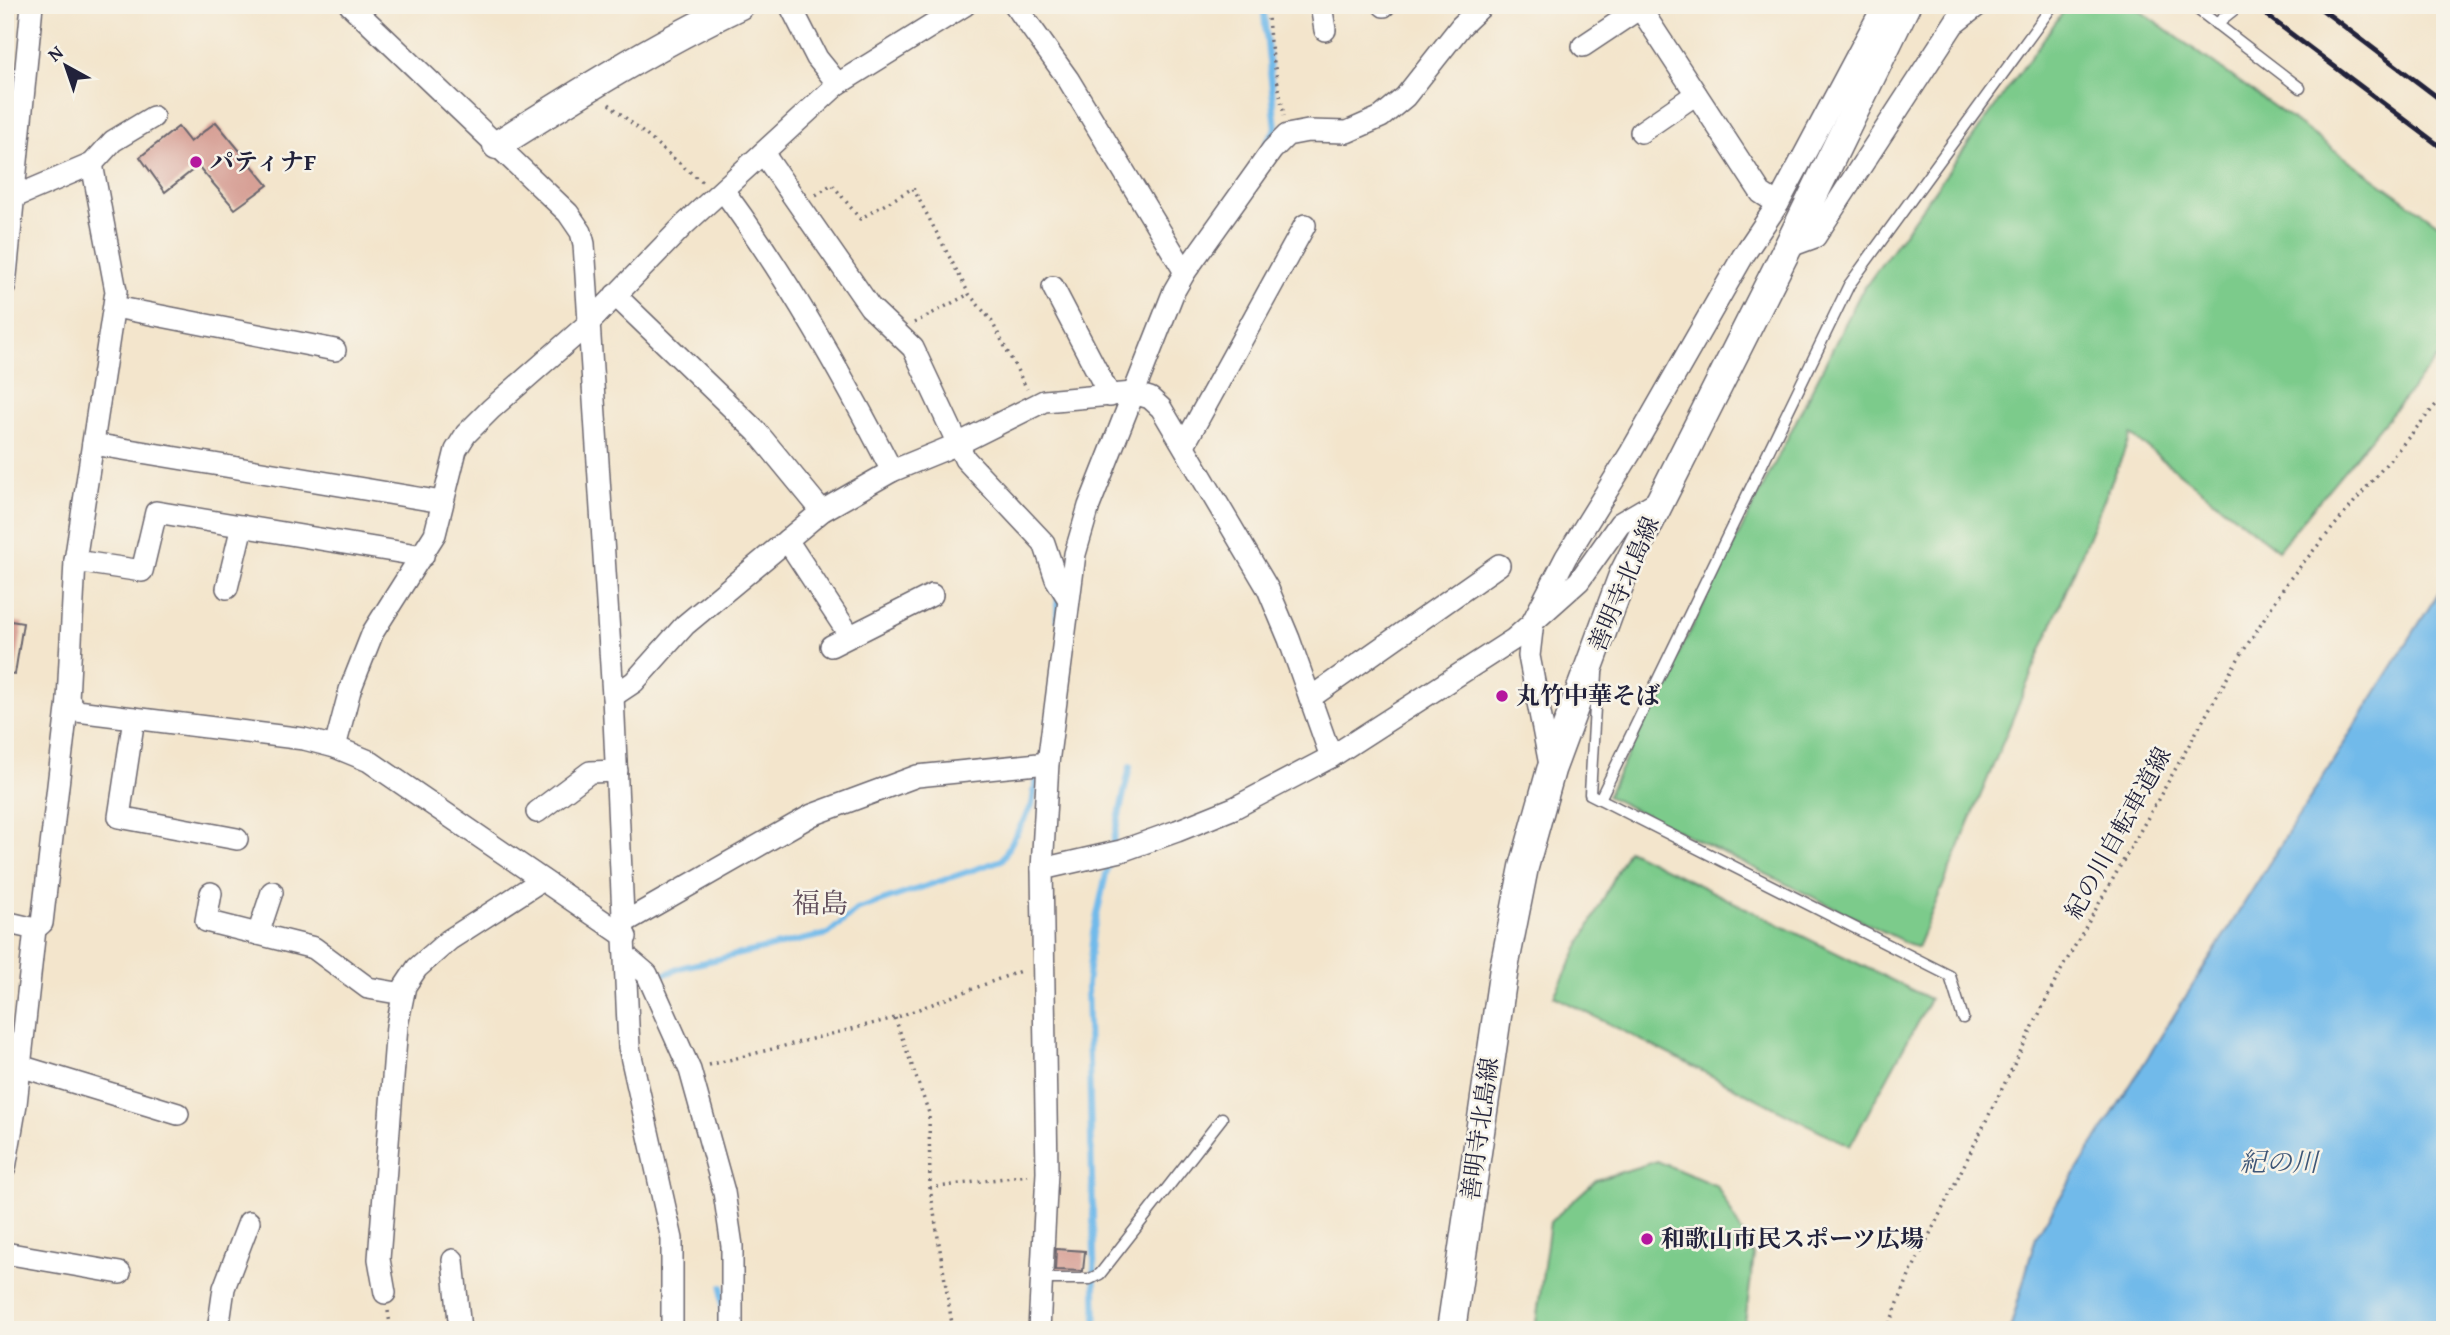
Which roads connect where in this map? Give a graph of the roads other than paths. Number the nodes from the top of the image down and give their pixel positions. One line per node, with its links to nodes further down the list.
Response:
1 (32, 5): 30 (street)
2 (351, 5): 26 (street)
3 (740, 5): 26 (main road)
4 (790, 5): 21 (street)
5 (965, 5): 21 (street)
6 (1016, 5): 34 (street)
7 (1321, 5): 18 (street)
8 (1483, 5): 34 (street)
9 (1884, 5): 31 (street)
10 (1906, 5): 33 (main road, 善明寺北島線)
11 (1966, 5): 19 (street)
12 (1987, 5): 19 (lane)
13 (2053, 5): 70 (lane)
14 (2192, 5): 17 (lane)
15 (2240, 5): 17 (lane)
16 (1639, 7): 20 (street); 23 (street)
17 (2216, 24): 22 (lane)
18 (1325, 30)
19 (1944, 39): 33 (street)
20 (1583, 46)
21 (838, 84): 27 (street)
22 (2300, 88)
23 (1696, 94): 25 (street); 31 (street)
24 (153, 117): 28 (street)
25 (1641, 131)
26 (497, 145): 39 (street)
27 (763, 153): 29 (street); 43 (street)
28 (92, 164): 30 (street); 38 (street)
29 (720, 192): 37 (street); 45 (street)
30 (10, 200): 35 (street)
31 (1778, 204): 57 (street)
32 (1305, 225): 44 (street)
33 (1788, 247): 46 (main road, 善明寺北島線)
34 (1185, 272): 41 (street)
35 (5, 286)
36 (1053, 287): 41 (street)
37 (615, 295): 39 (street); 48 (street)
38 (115, 307): 40 (street); 42 (street)
39 (589, 323): 47 (street); 61 (street)
40 (335, 350)
41 (1121, 395): 43 (street); 44 (street); 55 (street)
42 (93, 444): 47 (street); 52 (street)
43 (958, 444): 45 (street); 55 (street)
44 (1184, 445): 62 (street)
45 (892, 471): 48 (street)
46 (1661, 499): 57 (street); 59 (main road, 善明寺北島線)
47 (442, 502): 51 (street)
48 (821, 511): 50 (street)
49 (242, 526): 51 (street); 52 (street); 54 (street)
50 (787, 540): 58 (street); 61 (street)
51 (423, 556): 65 (street)
52 (75, 561): 63 (street)
53 (1499, 565): 62 (street)
54 (227, 588)
55 (1062, 590): 67 (street)
56 (932, 596): 58 (street)
57 (1534, 621): 66 (street); 68 (street)
58 (850, 636): 60 (street)
59 (1600, 639): 68 (main road, 善明寺北島線); 70 (lane)
60 (831, 646)
61 (613, 696): 69 (street)
62 (1310, 698): 66 (street)
63 (68, 700): 64 (street); 78 (street)
64 (134, 718): 65 (street); 72 (street)
65 (335, 747): 74 (street)
66 (1331, 757): 73 (street)
67 (1042, 764): 73 (street); 80 (street)
68 (1551, 769): 98 (main road, 善明寺北島線)
69 (617, 771): 71 (street); 80 (street)
70 (1600, 799): 82 (lane)
71 (537, 812)
72 (237, 839)
73 (1042, 869): 91 (street)
74 (542, 880): 80 (street); 81 (street)
75 (272, 892): 79 (street)
76 (211, 893): 79 (street)
77 (5, 922): 78 (street)
78 (35, 929): 83 (street)
79 (258, 934): 81 (street)
80 (625, 938): 95 (street); 96 (street)
81 (403, 994): 92 (street)
82 (1963, 1018)
83 (15, 1070): 84 (street); 86 (street)
84 (178, 1114)
85 (1222, 1118): 91 (lane)
86 (5, 1168)
87 (249, 1222): 93 (street)
88 (5, 1252): 90 (street)
89 (453, 1260): 94 (street)
90 (120, 1273)
91 (1042, 1279): 97 (street)
92 (386, 1293)
93 (218, 1330)
94 (460, 1330)
95 (672, 1330)
96 (732, 1330)
97 (1039, 1330)
98 (1451, 1330)

